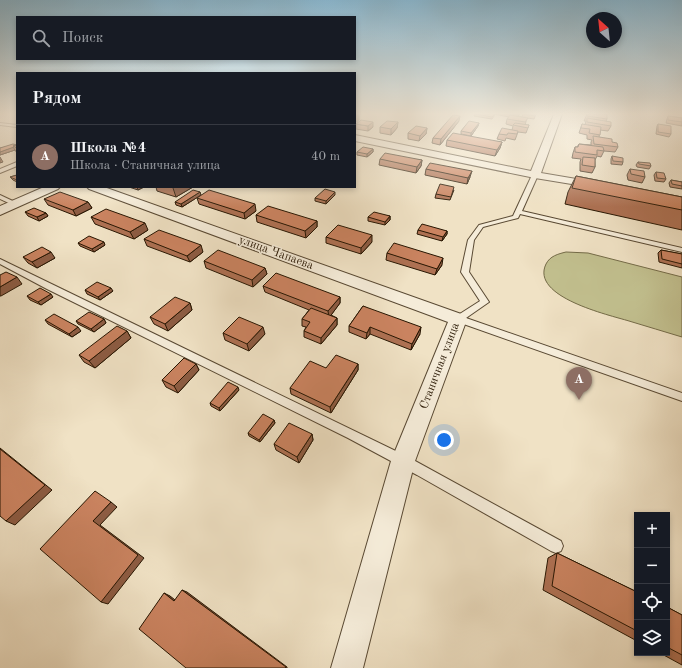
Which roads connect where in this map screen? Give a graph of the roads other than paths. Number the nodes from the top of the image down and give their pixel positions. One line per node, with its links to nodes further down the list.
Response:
1 (390, 145): 5 (street)
2 (546, 145): 5 (street)
3 (16, 164): 4 (lane)
4 (0, 171)
5 (535, 175): 6 (street); 12 (lane)
6 (605, 186)
7 (52, 188): 10 (street)
8 (97, 188): 15 (street, улица Чапаева)
9 (0, 197): 10 (lane)
10 (15, 204): 11 (street)
11 (0, 211)
12 (518, 212): 13 (lane); 15 (lane, Станичная улица)
13 (682, 250)
14 (0, 261): 17 (lane)
15 (458, 318): 16 (lane); 17 (street, Станичная улица)
16 (682, 397)
17 (403, 461): 18 (lane); 19 (street, Станичная улица)
18 (556, 546)
19 (347, 668)

